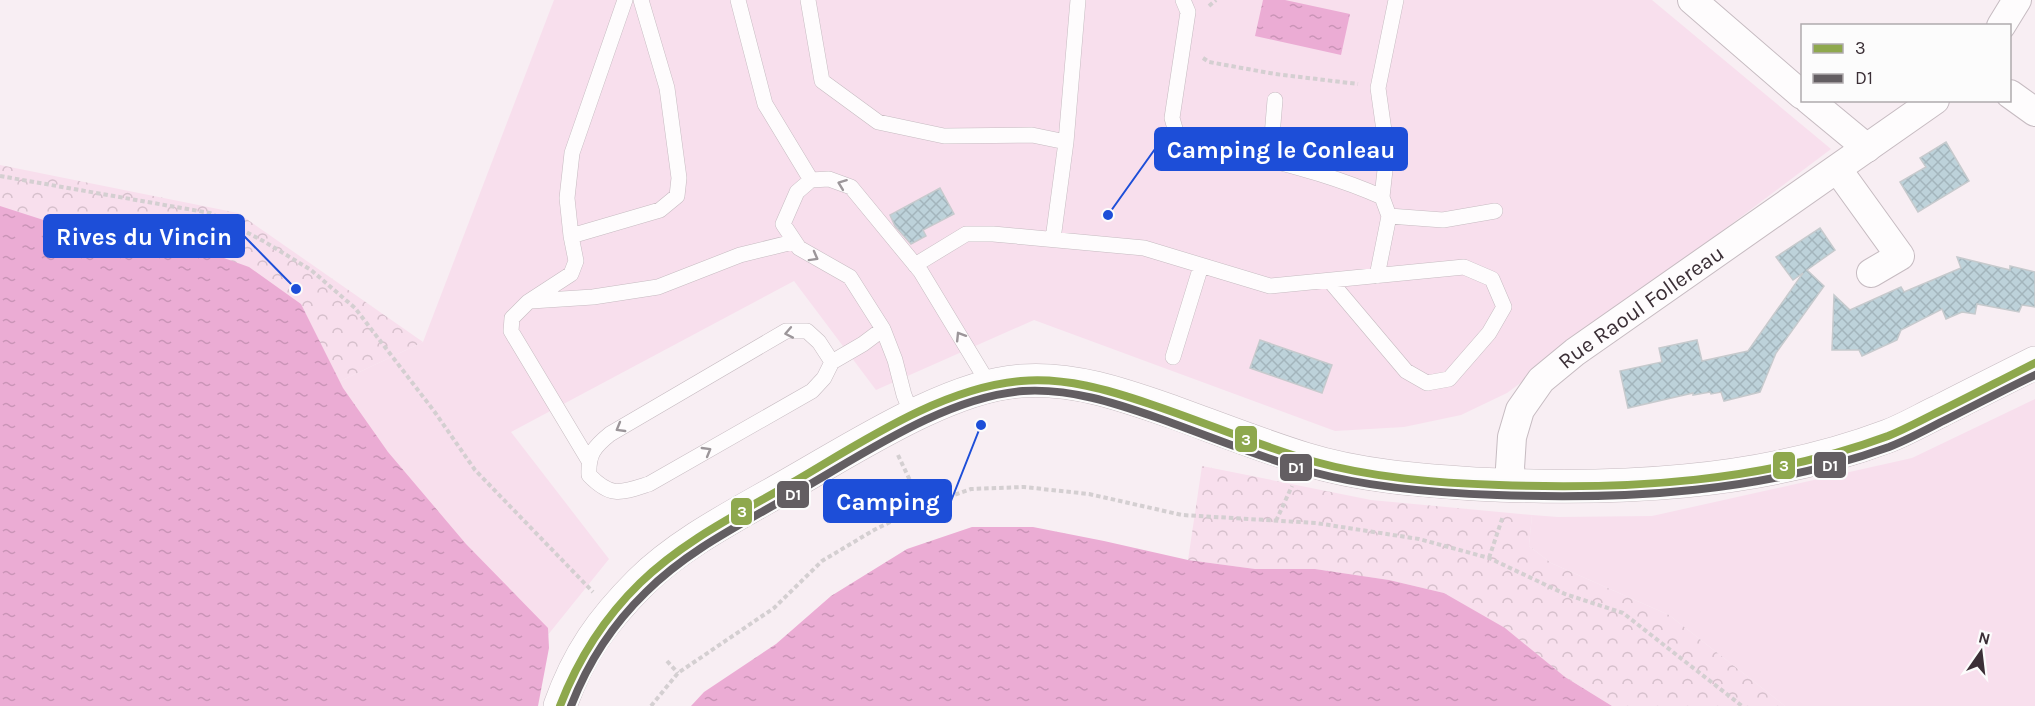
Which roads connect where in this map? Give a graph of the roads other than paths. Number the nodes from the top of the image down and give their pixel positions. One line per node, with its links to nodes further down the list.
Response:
1 (625, 0): 25 (lane)
2 (641, 0): 25 (lane)
3 (738, 0): 21 (lane)
4 (808, 0): 17 (lane)
5 (1078, 0): 17 (lane)
6 (1184, 0): 19 (lane)
7 (1396, 0): 22 (lane)
8 (1692, 0): 11 (street)
9 (2017, 0): 10 (street)
10 (2002, 24)
11 (1801, 93)
12 (2011, 95): 16 (street)
13 (1275, 100): 19 (lane)
14 (1811, 102): 18 (street)
15 (1932, 102): 18 (street, Rue Raoul Follereau)
16 (2035, 112)
17 (1066, 142): 26 (lane)
18 (1867, 148): 20 (street, Rue Raoul Follereau)
19 (1270, 160): 22 (lane)
20 (1838, 170): 30 (street); 41 (street, Rue Raoul Follereau)
21 (812, 180): 27 (lane); 28 (lane, one-way to 21)
22 (1382, 197): 24 (lane)
23 (1495, 210): 24 (lane)
24 (1389, 216): 31 (lane)
25 (571, 236): 33 (lane)
26 (1053, 239): 28 (lane); 29 (lane)
27 (793, 242): 33 (lane); 34 (lane, one-way to 34)
28 (915, 265): 38 (lane, one-way to 28)
29 (1201, 266): 32 (lane); 35 (lane)
30 (1871, 273)
31 (1377, 276): 32 (lane); 32 (lane)
32 (1330, 281)
33 (528, 302): 40 (lane)
34 (883, 329): 36 (lane); 39 (lane)
35 (1173, 357)
36 (832, 362): 40 (lane, one-way to 40); 40 (lane, one-way to 36)
37 (2035, 363): 41 (street)
38 (990, 386): 39 (street); 41 (street)
39 (913, 417): 42 (street)
40 (588, 461)
41 (1513, 486)
42 (561, 706)

